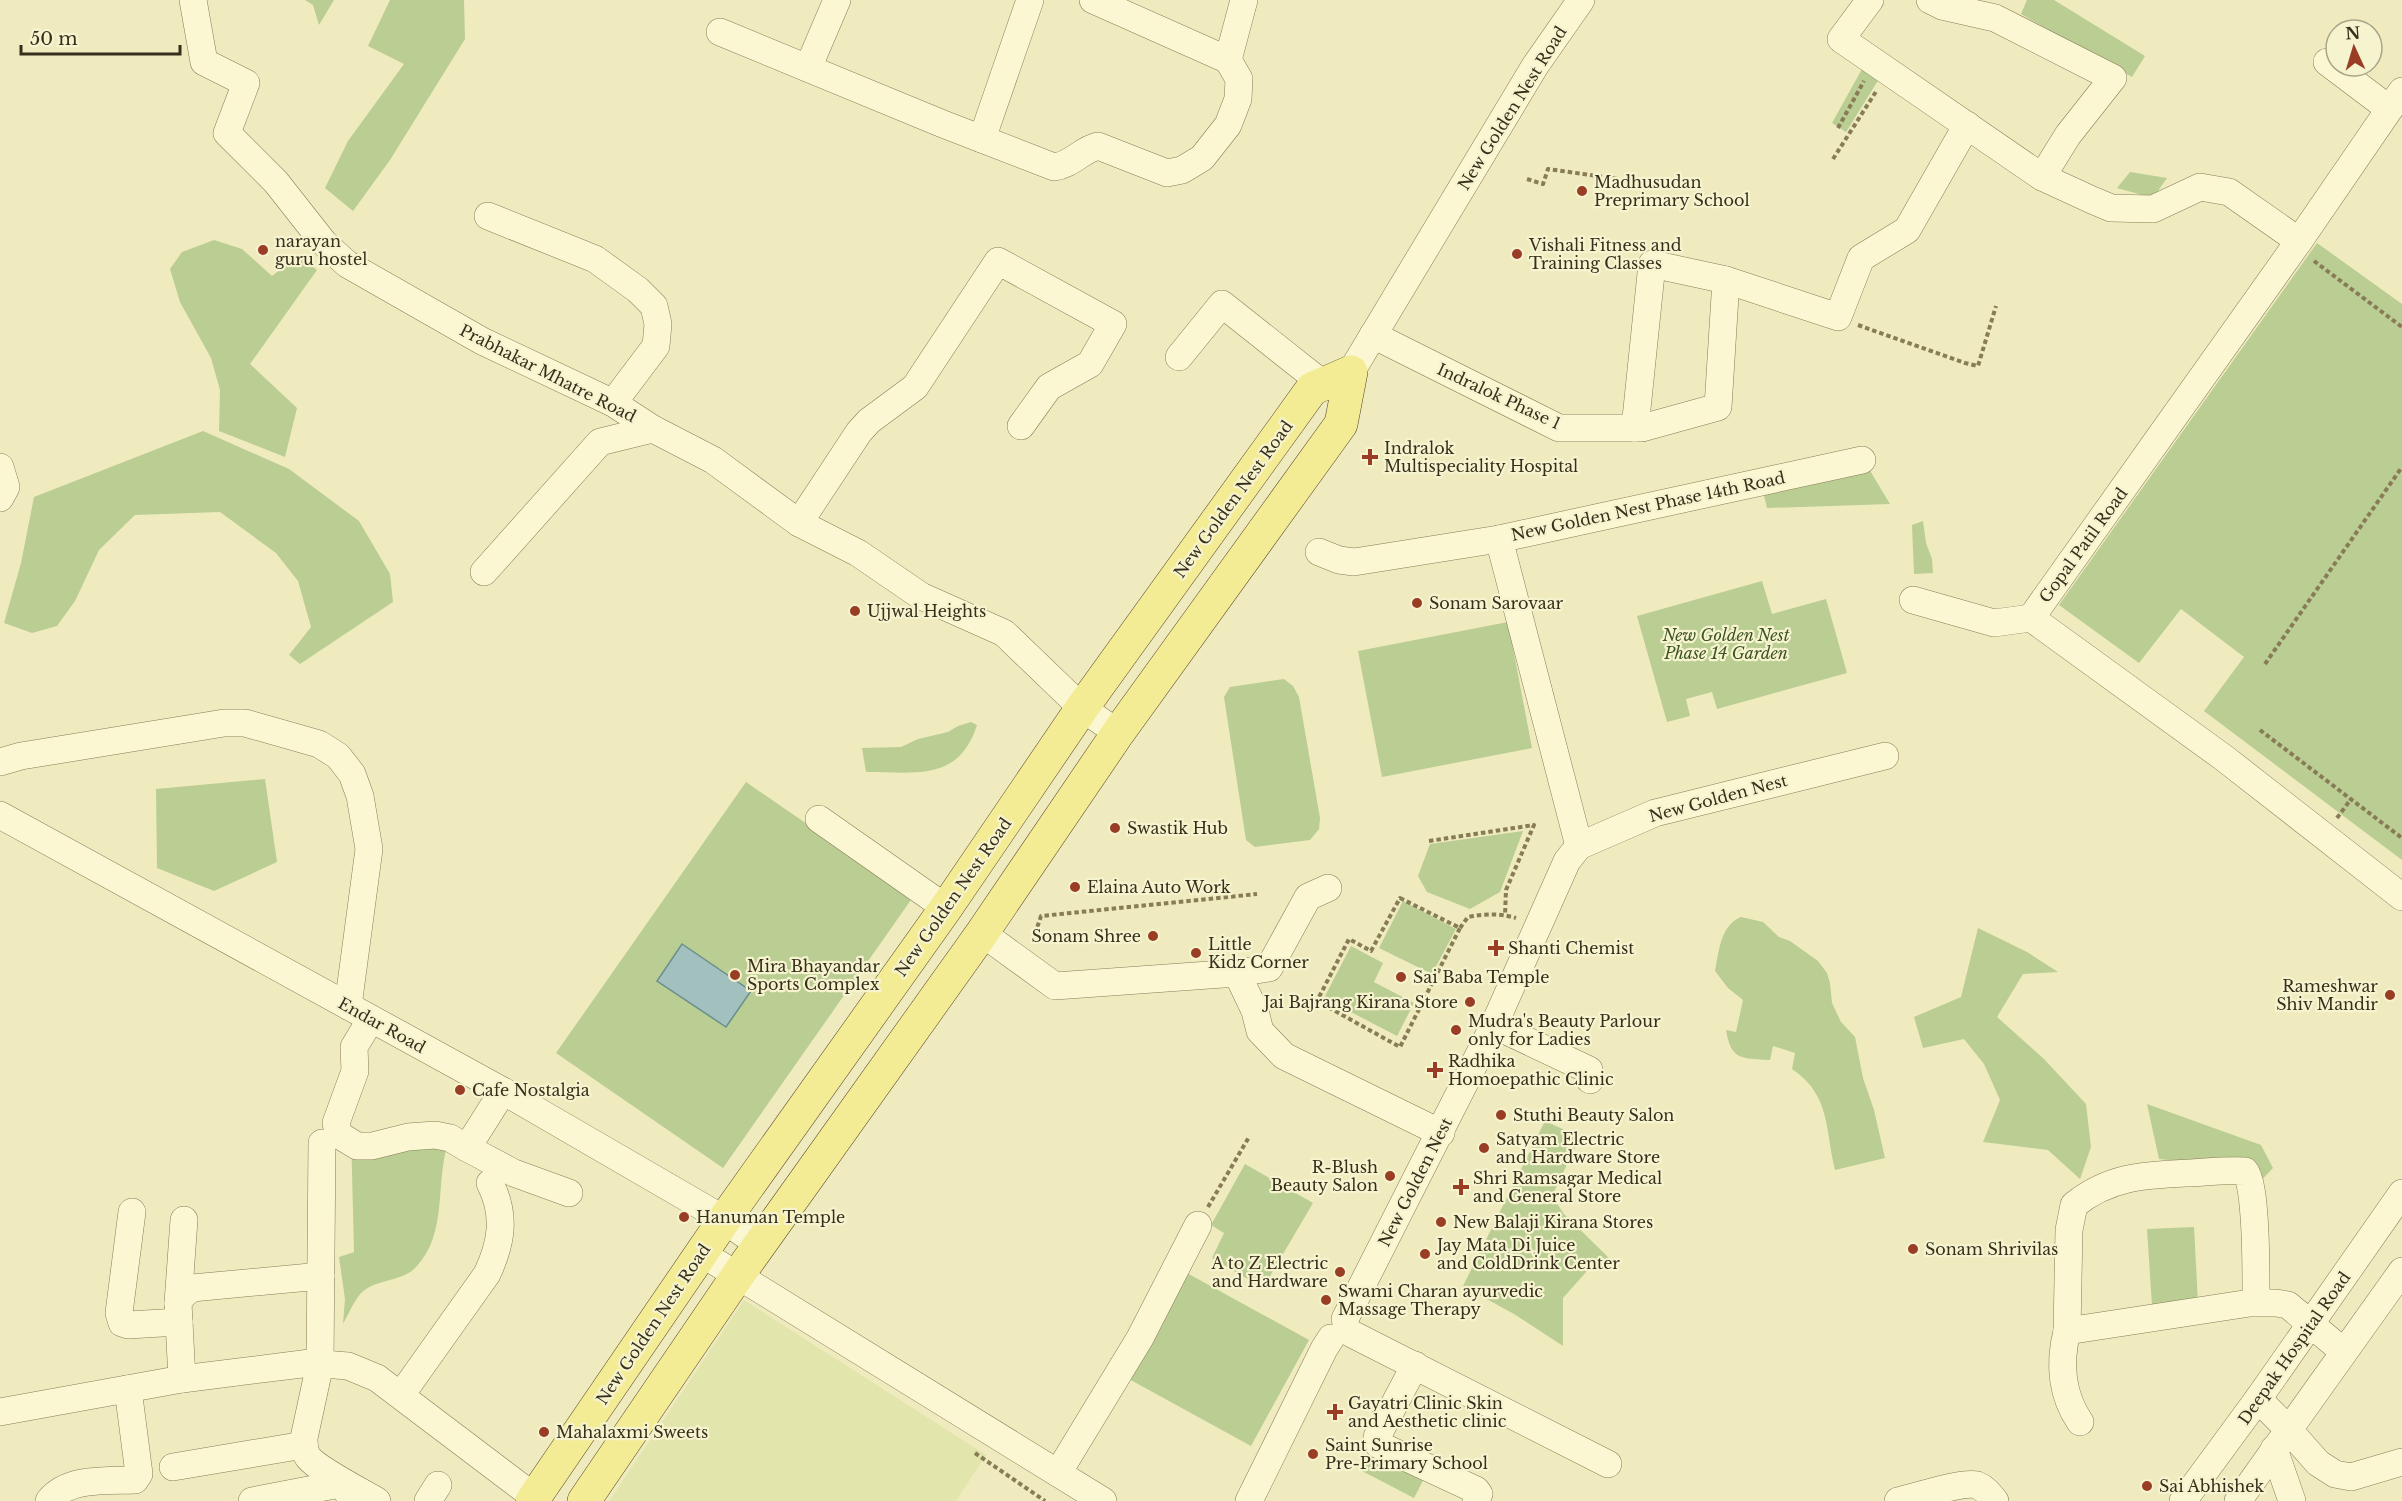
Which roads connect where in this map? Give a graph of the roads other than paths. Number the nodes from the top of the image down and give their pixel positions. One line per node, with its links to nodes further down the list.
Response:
1 (193, 0): 23 (street, Prabhakar Mhatre Road)
2 (837, 0): 11 (street)
3 (1030, 0): 15 (street)
4 (1093, 0): 10 (street)
5 (1244, 0): 10 (street)
6 (1581, 0): 20 (street, New Golden Nest Road)
7 (1870, 0): 14 (street)
8 (1930, 0): 16 (street)
9 (720, 32): 11 (street)
10 (1228, 60): 15 (street)
11 (808, 68): 15 (street)
12 (2356, 78): 13 (street)
13 (2395, 99): 18 (street, Gopal Patil Road)
14 (1967, 125): 16 (street); 19 (street)
15 (982, 139)
16 (2042, 177): 18 (street)
17 (488, 216): 23 (street)
18 (2303, 248): 35 (street, Gopal Patil Road)
19 (1726, 280): 25 (street, Indralok Phase 1); 25 (street)
20 (1373, 335): 22 (street, New Golden Nest Road); 25 (street, Indralok Phase 1)
21 (1179, 357): 22 (street)
22 (1337, 378): 36 (main road, New Golden Nest Road); 37 (main road, New Golden Nest Road)
23 (613, 403): 26 (street, Prabhakar Mhatre Road)
24 (1021, 426): 30 (street)
25 (1635, 428)
26 (653, 429): 30 (street, Prabhakar Mhatre Road); 33 (street)
27 (1862, 460): 31 (street, New Golden Nest Phase 14th Road)
28 (0, 467): 29 (street)
29 (0, 498)
30 (799, 523): 36 (street, Prabhakar Mhatre Road)
31 (1498, 539): 32 (street); 42 (street, New Golden Nest Phase 14th Road)
32 (1318, 552)
33 (484, 572)
34 (1913, 600): 35 (street)
35 (2031, 618): 44 (street, Gopal Patil Road)
36 (1082, 708): 37 (street, Prabhakar Mhatre Road); 45 (main road, New Golden Nest Road)
37 (1118, 733): 46 (main road, New Golden Nest Road)
38 (1885, 756): 42 (street, New Golden Nest)
39 (0, 762): 48 (street)
40 (0, 815): 48 (street, Endar Road)
41 (819, 819): 45 (street)
42 (1579, 846): 49 (street, New Golden Nest)
43 (1328, 888): 47 (street)
44 (2402, 897)
45 (946, 908): 60 (main road, New Golden Nest Road)
46 (982, 933): 47 (street); 62 (main road, New Golden Nest Road)
47 (1237, 973): 52 (street)
48 (359, 1013): 51 (street, Endar Road); 54 (street)
49 (1494, 1025): 50 (street); 52 (street, New Golden Nest)
50 (1590, 1080)
51 (503, 1091): 54 (street); 60 (street, Endar Road)
52 (1441, 1133): 70 (street, New Golden Nest)
53 (322, 1143): 66 (street)
54 (467, 1148): 56 (street)
55 (490, 1183): 77 (street)
56 (569, 1193)
57 (2402, 1193): 69 (street, Deepak Hospital Road)
58 (132, 1212): 68 (street)
59 (184, 1220): 68 (street)
60 (724, 1220): 62 (street, Endar Road); 63 (main road, New Golden Nest Road)
61 (1201, 1221): 86 (street)
62 (760, 1245): 65 (main road, New Golden Nest Road)
63 (701, 1253): 65 (street); 88 (main road, New Golden Nest Road)
64 (2402, 1271): 72 (street)
65 (738, 1275): 86 (street); 92 (main road, New Golden Nest Road)
66 (321, 1276): 68 (street); 73 (street)
67 (2256, 1303): 69 (street); 71 (street); 71 (street)
68 (178, 1312): 75 (street)
69 (2310, 1326): 72 (street); 78 (street, Deepak Hospital Road)
70 (1343, 1330): 74 (street); 94 (street, New Golden Nest)
71 (2067, 1331): 80 (street)
72 (2344, 1352): 81 (street)
73 (320, 1364): 75 (street); 77 (street); 82 (street)
74 (1415, 1365): 83 (street); 95 (street)
75 (182, 1379): 76 (street)
76 (128, 1389): 79 (street); 89 (street)
77 (401, 1395): 88 (street)
78 (2258, 1399): 81 (street); 98 (street, Deepak Hospital Road)
79 (0, 1412)
80 (2080, 1422)
81 (2281, 1439): 84 (street); 99 (street); 100 (street)
82 (304, 1445): 85 (street); 87 (street)
83 (1602, 1456)
84 (2402, 1462)
85 (173, 1467)
86 (1058, 1473): 93 (street)
87 (347, 1492): 90 (street); 91 (street)
88 (534, 1498)
89 (49, 1501)
90 (252, 1501)
91 (377, 1501)
92 (584, 1501)
93 (1103, 1501)
94 (1249, 1501)
95 (1476, 1501)
96 (1898, 1501): 97 (street)
97 (1995, 1501)
98 (2183, 1501)
99 (2238, 1501)
100 (2292, 1501)

